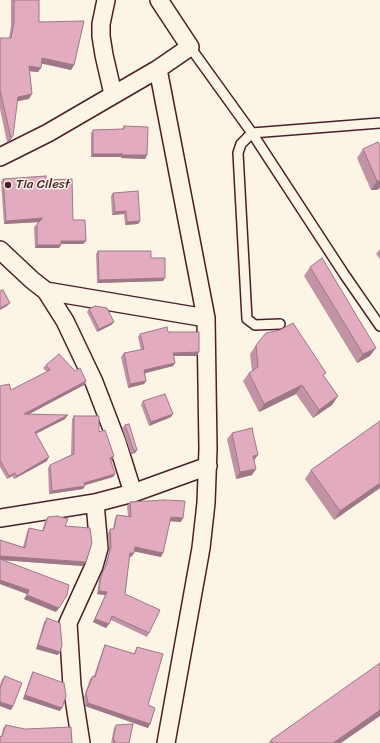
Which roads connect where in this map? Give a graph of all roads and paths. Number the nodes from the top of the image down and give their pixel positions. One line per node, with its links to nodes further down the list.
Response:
1 (106, 0): 5 (street)
2 (159, 0): 3 (street)
3 (190, 47): 4 (street); 7 (lane)
4 (158, 69): 5 (street); 11 (street)
5 (114, 94): 8 (street)
6 (380, 123): 7 (lane)
7 (252, 133): 12 (lane); 13 (lane)
8 (0, 158)
9 (0, 250): 10 (street)
10 (46, 291): 11 (street); 15 (street)
11 (206, 318): 14 (street)
12 (280, 324)
13 (380, 326)
14 (208, 466): 15 (street); 19 (street)
15 (133, 493): 16 (street)
16 (94, 503): 17 (street); 18 (street)
17 (0, 518)
18 (81, 743)
19 (166, 743)

